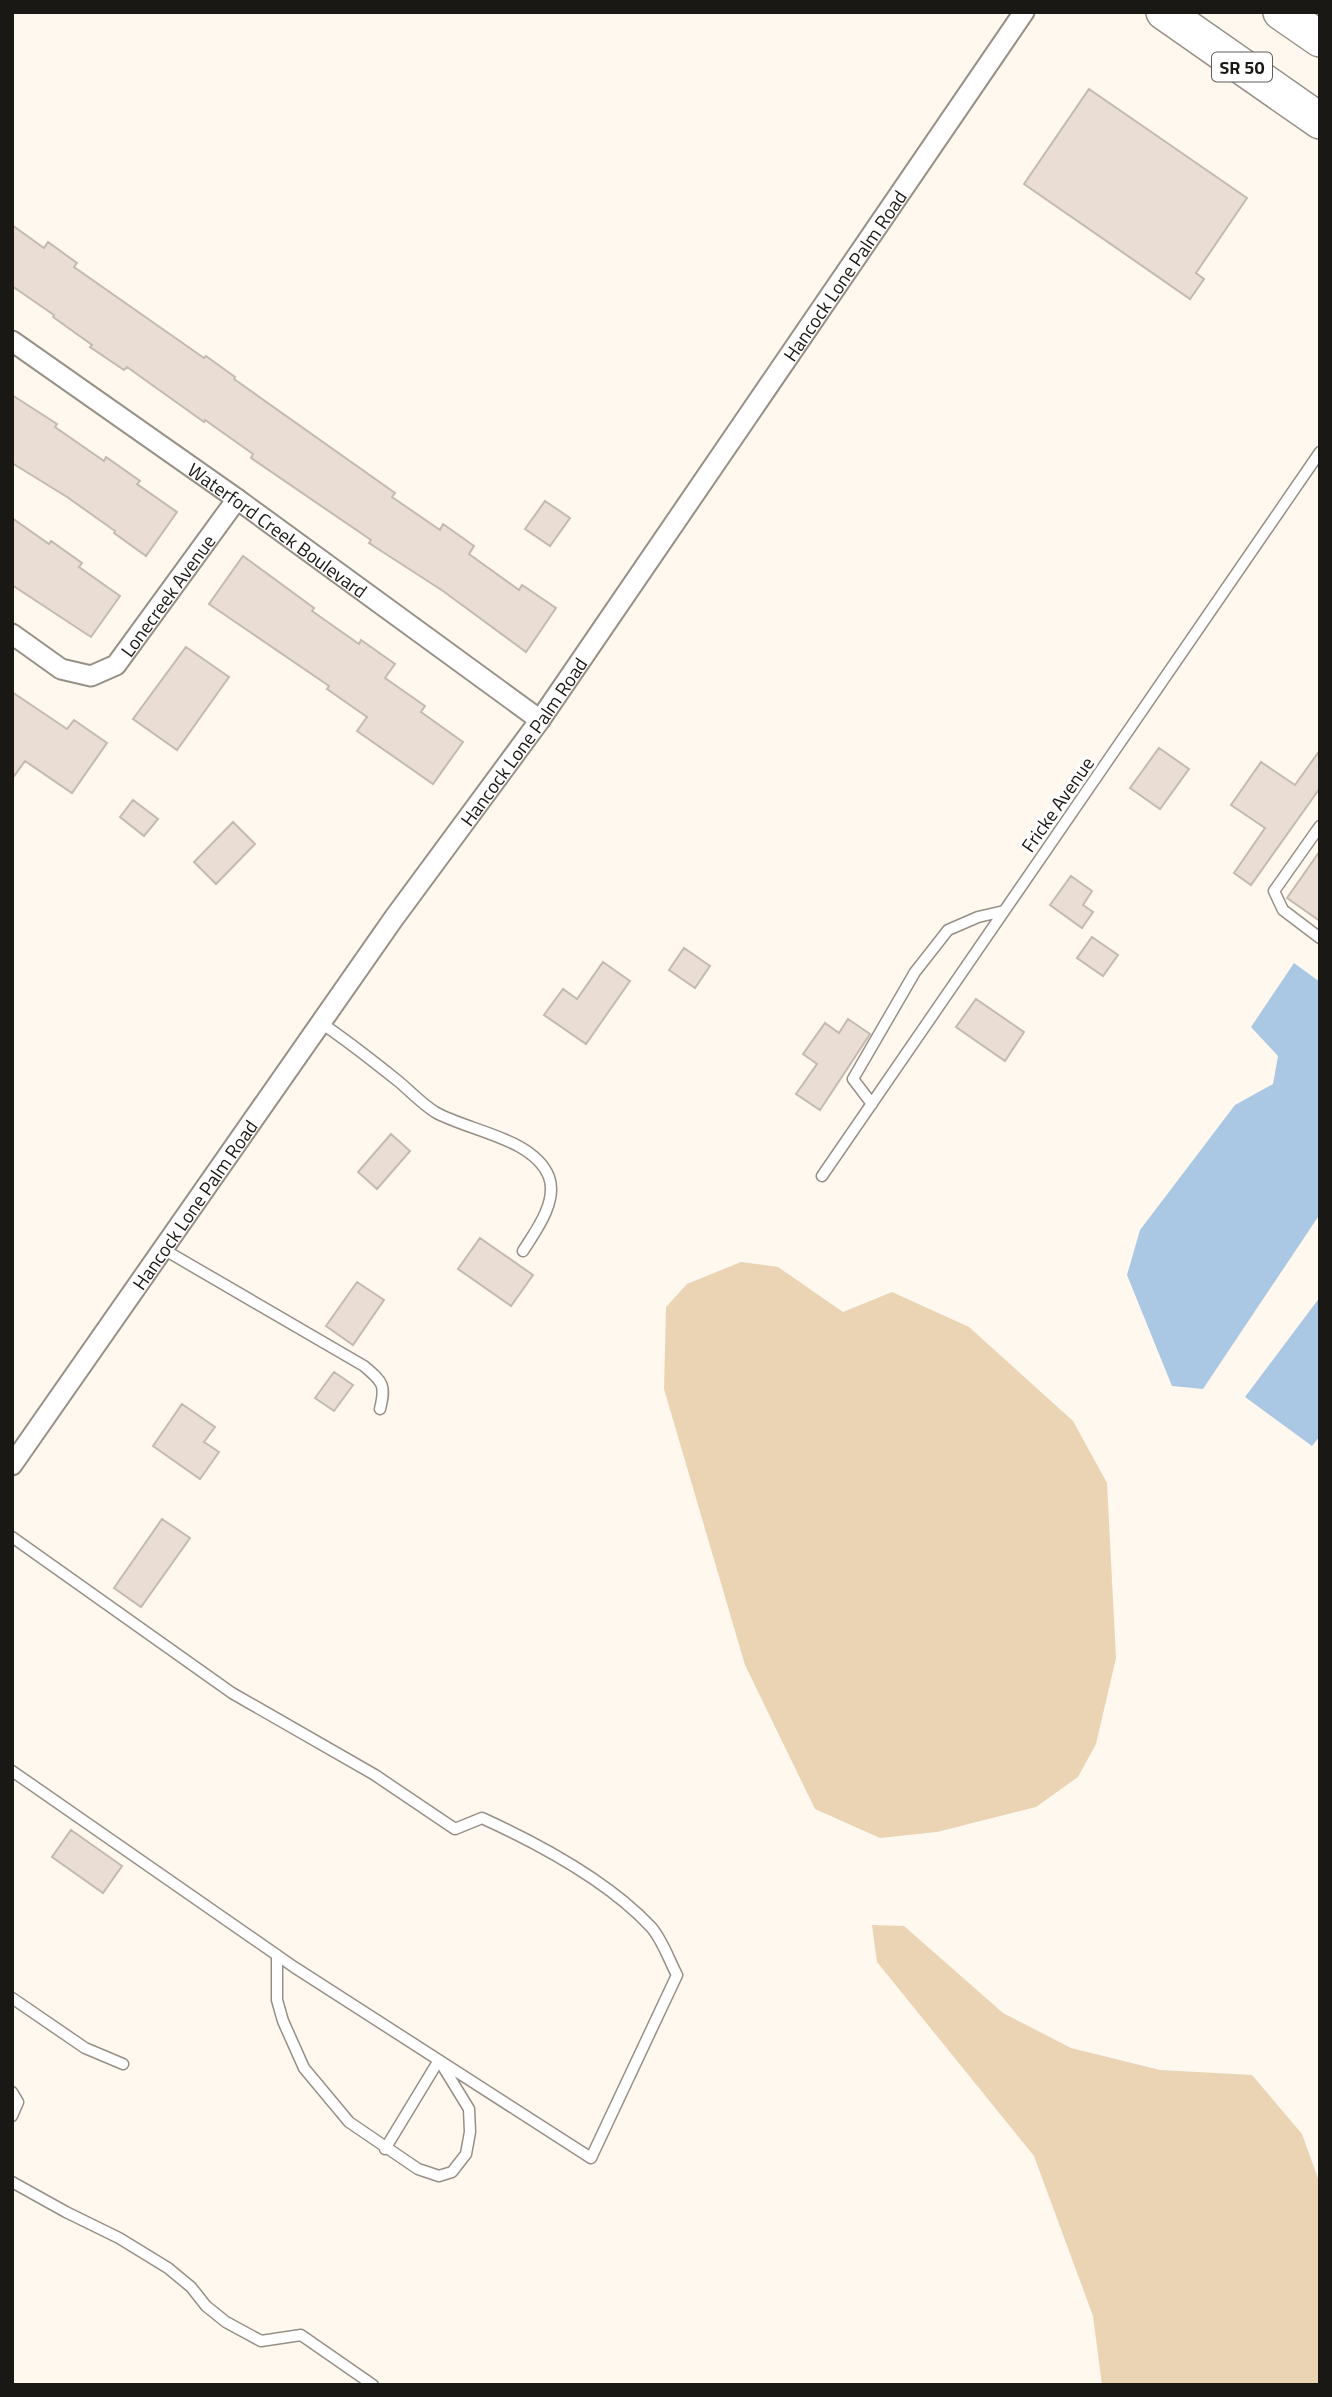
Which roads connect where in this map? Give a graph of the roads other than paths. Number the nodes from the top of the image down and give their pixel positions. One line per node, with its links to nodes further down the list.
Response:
1 (1024, 12): 10 (street, Hancock Lone Palm Road)
2 (1164, 12): 5 (highway, SR 50)
3 (1281, 12): 4 (highway)
4 (1320, 39)
5 (1320, 121)
6 (12, 341): 8 (street, Waterford Creek Boulevard)
7 (1320, 452): 12 (lane, Fricke Avenue)
8 (237, 499): 9 (street, Lonecreek Avenue); 10 (street, Waterford Creek Boulevard)
9 (12, 634)
10 (540, 720): 14 (street, Hancock Lone Palm Road)
11 (1320, 826): 13 (lane)
12 (1004, 911): 15 (lane, Fricke Avenue); 15 (lane)
13 (1320, 937)
14 (321, 1023): 17 (street, Hancock Lone Palm Road); 18 (lane)
15 (872, 1104): 16 (lane, Fricke Avenue)
16 (822, 1176)
17 (163, 1249): 19 (lane); 20 (street, Hancock Lone Palm Road)
18 (523, 1251)
19 (380, 1409)
20 (12, 1465)
21 (12, 1537): 25 (lane)
22 (12, 1771): 23 (lane)
23 (278, 1955): 25 (lane); 29 (lane)
24 (12, 1998): 26 (lane)
25 (439, 2060): 29 (lane); 29 (lane)
26 (123, 2064)
27 (12, 2092): 28 (lane)
28 (12, 2116)
29 (385, 2149)
30 (12, 2182): 31 (lane)
31 (373, 2385)

